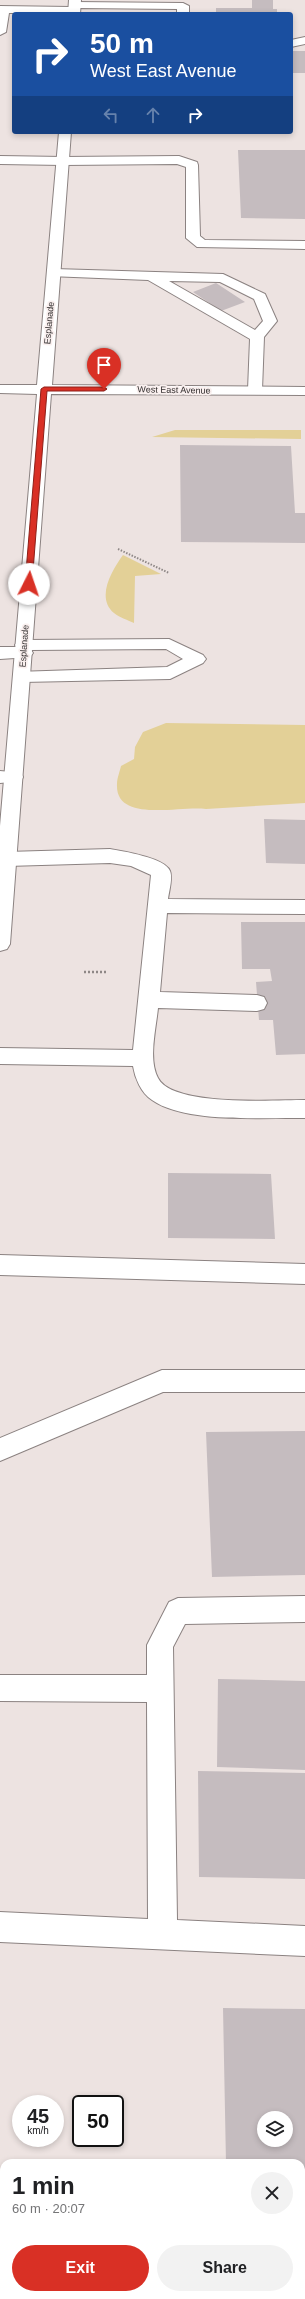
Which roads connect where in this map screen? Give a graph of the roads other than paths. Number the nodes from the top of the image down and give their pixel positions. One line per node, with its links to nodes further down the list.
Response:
1 (75, 7): 2 (main road); 3 (main road)
2 (2, 9): 4 (main road)
3 (183, 12)
4 (0, 32)
5 (305, 40): 6 (main road)
6 (293, 43)
7 (65, 134): 9 (main road, Esplanade)
8 (0, 160): 9 (main road)
9 (62, 161): 10 (main road); 11 (main road, Esplanade)
10 (305, 245)
11 (54, 273): 12 (main road); 15 (main road, Esplanade)
12 (150, 275): 13 (main road); 13 (main road)
13 (257, 338): 16 (main road)
14 (0, 389): 15 (main road, West East Avenue)
15 (44, 389): 16 (main road, West East Avenue); 18 (main road, Esplanade)
16 (255, 390): 17 (main road, West East Avenue)
17 (305, 391)
18 (24, 649): 19 (main road); 20 (main road, Esplanade); 20 (main road)
19 (0, 653)
20 (22, 676): 21 (main road, Esplanade)
21 (7, 777): 22 (main road, Esplanade)
22 (7, 859): 23 (main road); 25 (main road, Esplanade)
23 (158, 906): 24 (main road); 26 (main road)
24 (305, 907)
25 (0, 943)
26 (149, 1000): 27 (main road); 29 (main road)
27 (257, 1003)
28 (0, 1056): 29 (main road)
29 (143, 1058): 30 (main road)
30 (305, 1109)
31 (0, 1265): 32 (main road)
32 (305, 1274)
33 (305, 1381): 34 (main road)
34 (0, 1450)
35 (305, 1609): 37 (main road)
36 (0, 1688): 37 (main road)
37 (160, 1689): 39 (main road)
38 (0, 1927): 39 (main road)
39 (163, 1934): 40 (main road)
40 (305, 1941)

